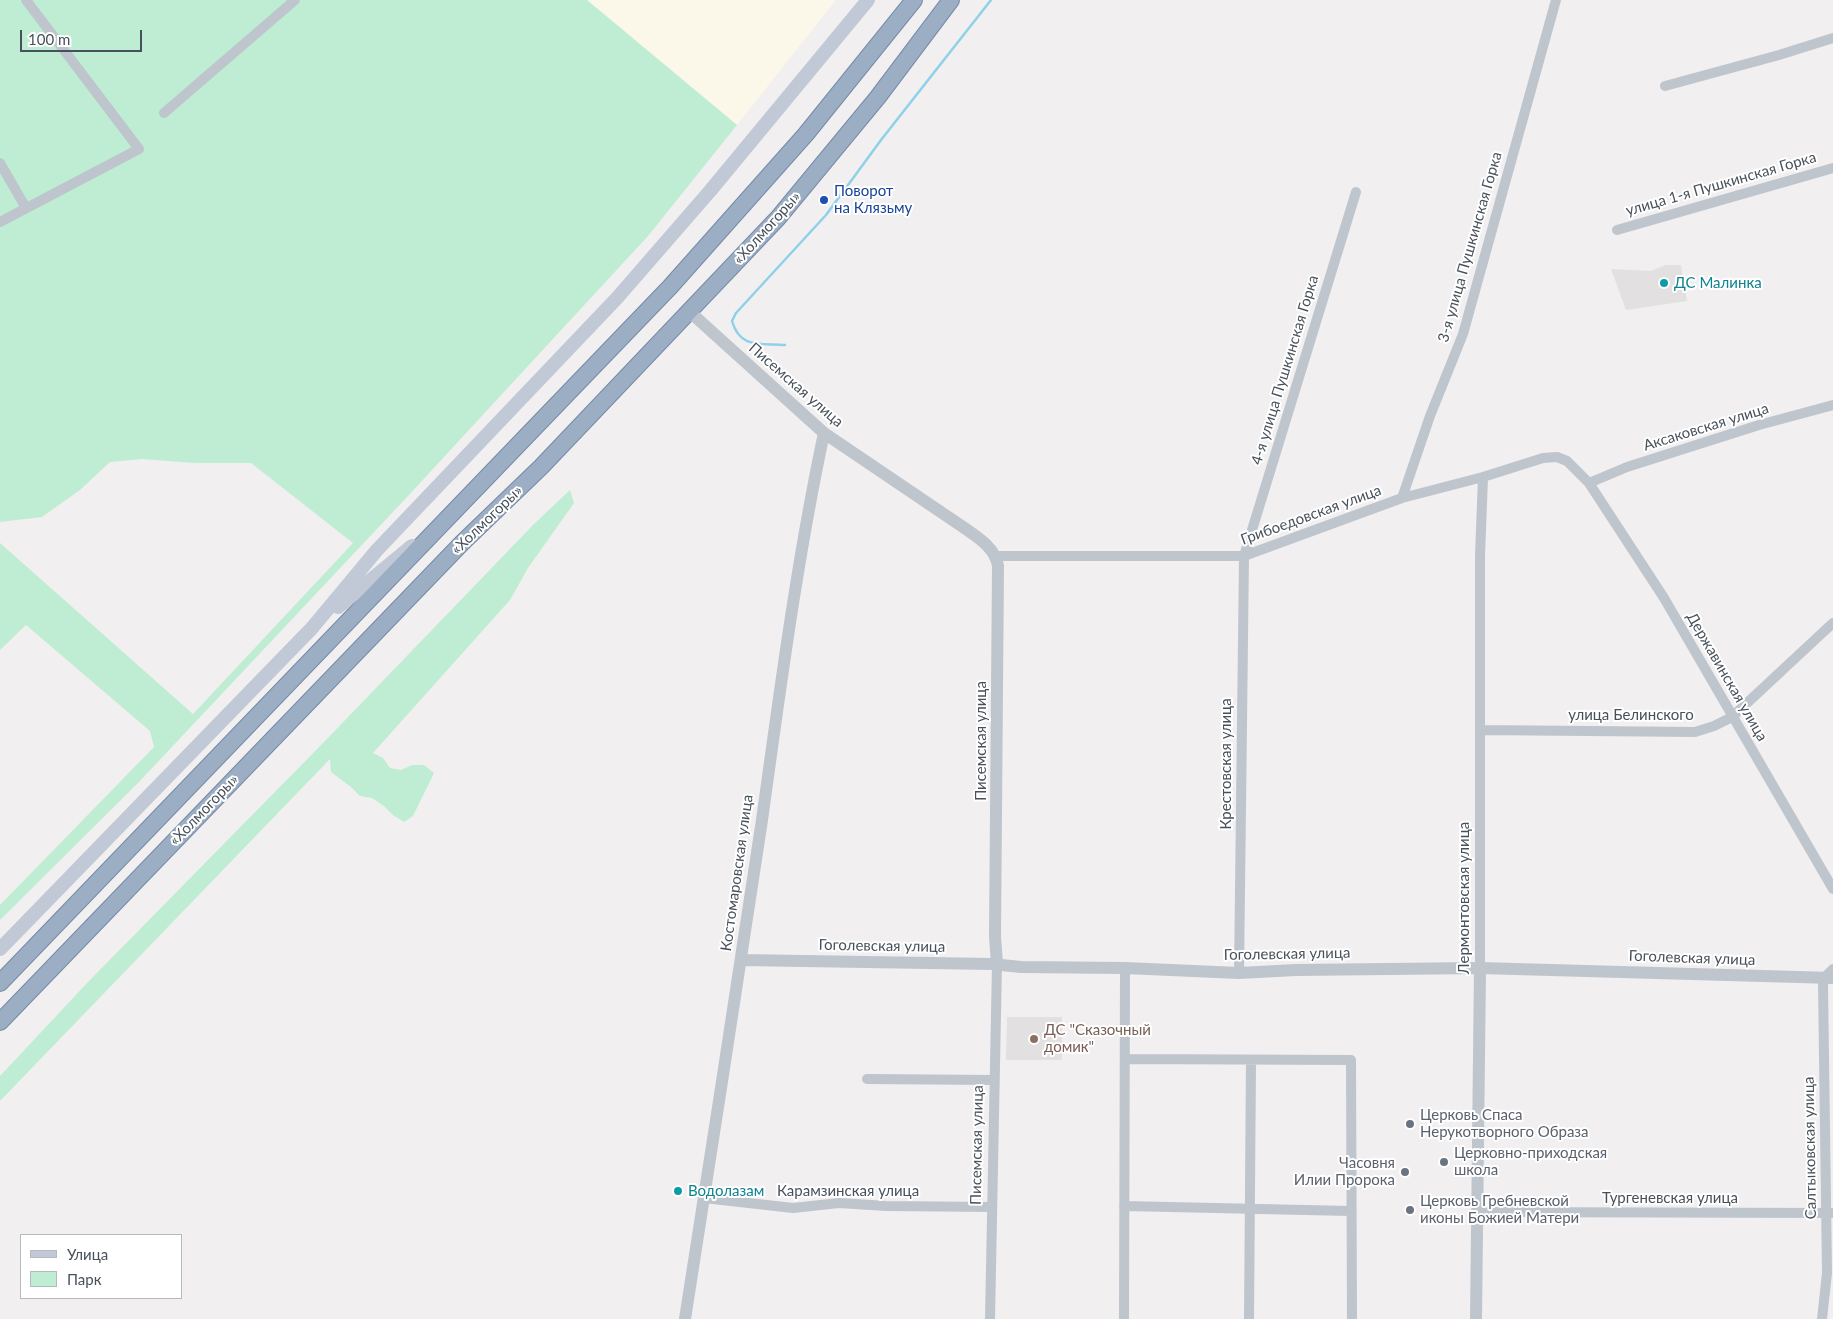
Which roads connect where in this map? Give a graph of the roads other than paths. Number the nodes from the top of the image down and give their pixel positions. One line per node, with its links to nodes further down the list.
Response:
1 (26, 0): 13 (street)
2 (295, 0): 9 (street)
3 (868, 0): 26 (main road)
4 (914, 0): 22 (highway, «Холмогоры»)
5 (951, 0): 16 (highway, «Холмогоры»)
6 (1556, 0): 21 (street, 3-я улица Пушкинская Горка)
7 (1833, 38): 8 (street)
8 (1665, 86)
9 (164, 114)
10 (0, 163): 13 (street)
11 (1833, 168): 15 (street, улица 1-я Пушкинская Горка)
12 (1356, 192): 24 (street, 4-я улица Пушкинская Горка)
13 (26, 208): 14 (street)
14 (0, 222)
15 (1617, 230)
16 (690, 312): 18 (street, Писемская улица); 38 (highway, «Холмогоры»)
17 (1833, 405): 20 (street, Аксаковская улица)
18 (824, 432): 23 (street, Писемская улица); 31 (street, Костомаровская улица)
19 (1483, 477): 20 (street, Грибоедовская улица); 21 (street, Грибоедовская улица); 28 (street, Лермонтовская улица)
20 (1589, 483): 27 (street, Державинская улица)
21 (1402, 498): 24 (street, Грибоедовская улица)
22 (456, 511): 26 (main road); 37 (highway, «Холмогоры»)
23 (996, 556): 24 (street, Грибоедовская улица); 32 (street, Писемская улица)
24 (1244, 556): 35 (street, Крестовская улица)
25 (1833, 623): 27 (street, улица Белинского)
26 (312, 628): 30 (main road)
27 (1732, 716): 28 (street, улица Белинского); 29 (street, Державинская улица)
28 (1481, 730): 34 (street, Лермонтовская улица)
29 (1833, 889)
30 (0, 949)
31 (741, 960): 32 (street, Гоголевская улица); 43 (street, Костомаровская улица)
32 (997, 964): 33 (street, Гоголевская улица); 42 (street, Писемская улица)
33 (1125, 968): 35 (street, Гоголевская улица); 39 (street)
34 (1480, 968): 35 (street, Гоголевская улица); 36 (street, Гоголевская улица); 48 (street, Лермонтовская улица)
35 (1239, 973)
36 (1830, 975): 49 (street, Салтыковская улица)
37 (0, 984)
38 (0, 1022)
39 (1125, 1058): 40 (street); 44 (street)
40 (1251, 1060): 46 (street); 47 (street)
41 (867, 1079): 42 (street)
42 (994, 1080): 45 (street, Писемская улица)
43 (704, 1198): 45 (street, Карамзинская улица); 50 (street, Костомаровская улица)
44 (1124, 1206): 46 (street); 52 (street)
45 (992, 1207): 51 (street, Писемская улица)
46 (1250, 1209): 47 (street); 53 (street)
47 (1351, 1211): 54 (street)
48 (1477, 1212): 49 (street, Тургеневская улица); 55 (street, Лермонтовская улица)
49 (1830, 1213): 56 (street, Салтыковская улица)
50 (685, 1319)
51 (990, 1319)
52 (1124, 1319)
53 (1249, 1319)
54 (1352, 1319)
55 (1476, 1319)
56 (1822, 1319)

